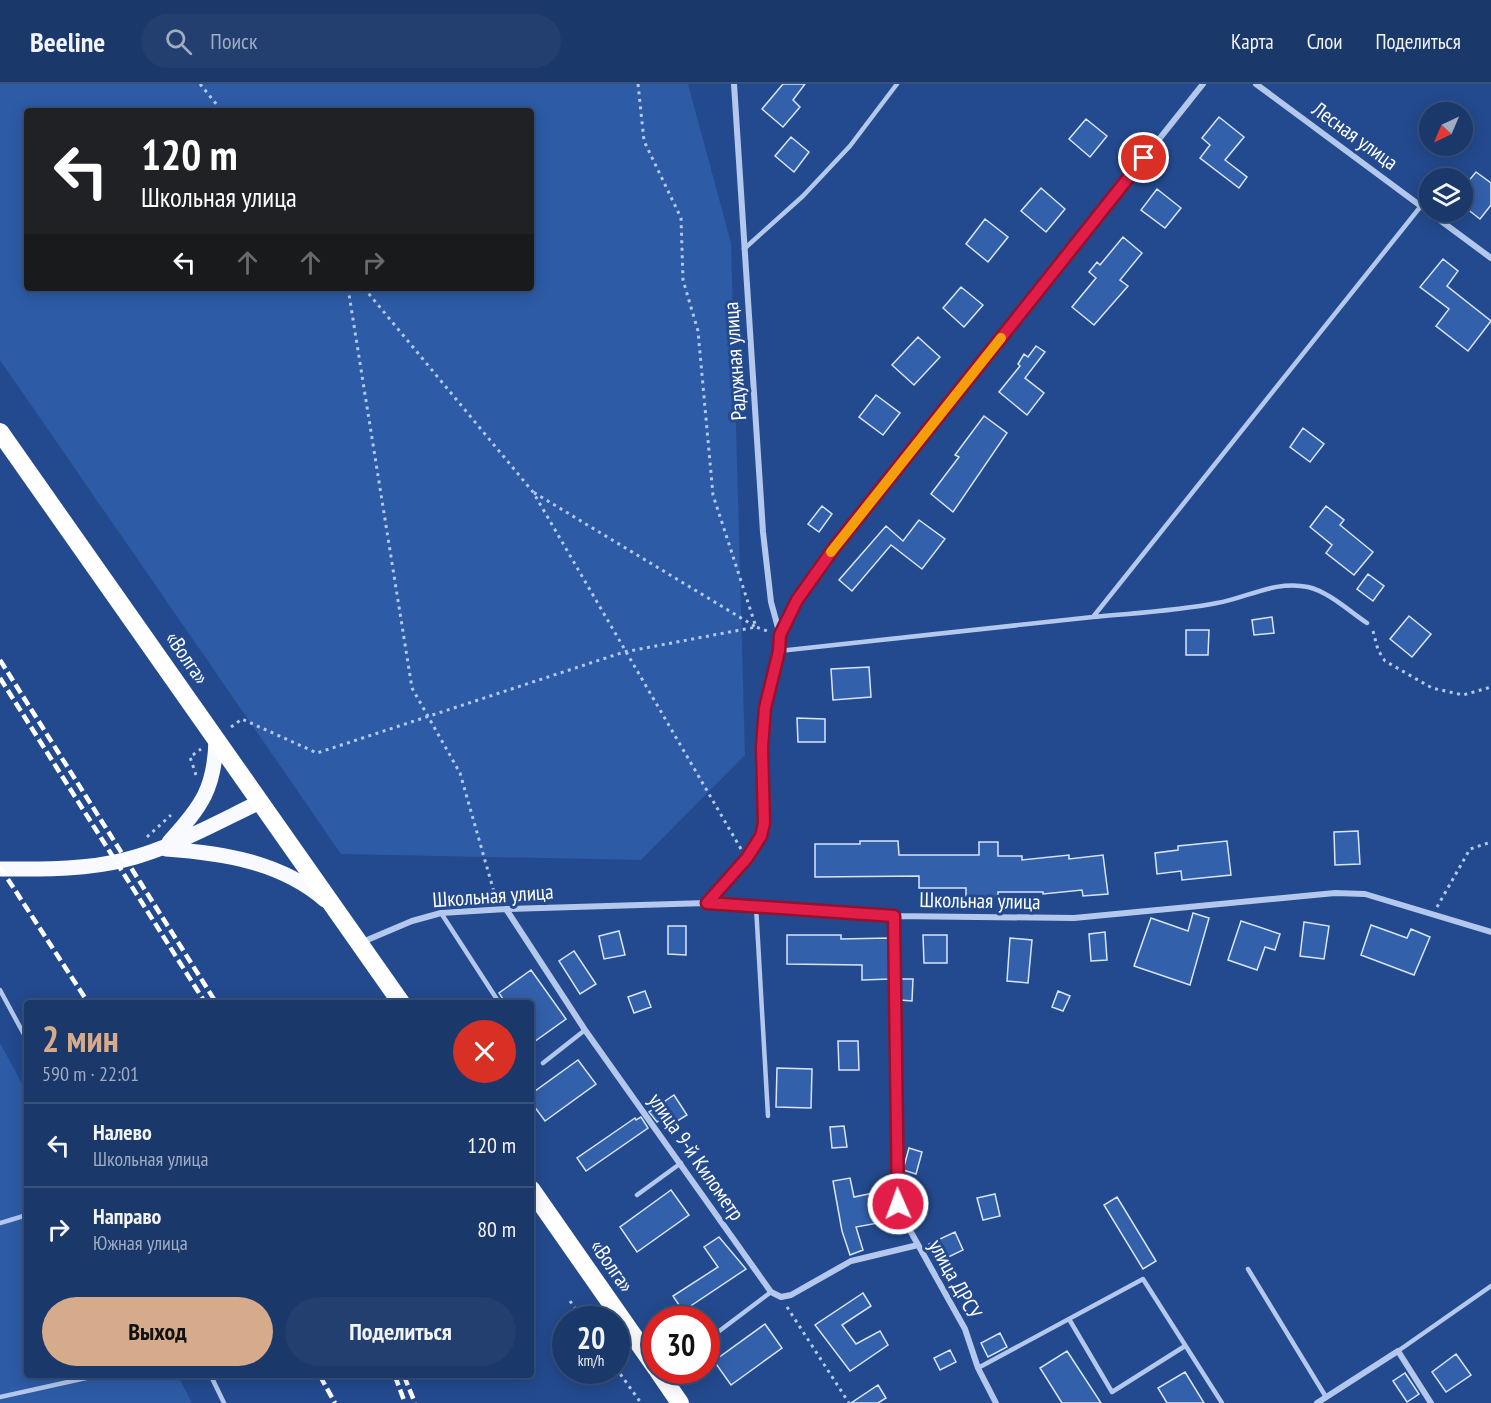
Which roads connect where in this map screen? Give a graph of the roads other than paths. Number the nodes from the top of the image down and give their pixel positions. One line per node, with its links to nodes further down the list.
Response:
1 (734, 84): 8 (street, Радужная улица)
2 (897, 84): 8 (lane)
3 (1203, 84): 13 (street)
4 (1256, 84): 5 (street, Лесная улица)
5 (1419, 205)
6 (1419, 209): 11 (lane)
7 (1443, 222): 9 (street, Лесная улица)
8 (744, 249): 13 (street, Радужная улица)
9 (1491, 258)
10 (0, 432): 15 (highway, «Волга»)
11 (1093, 617): 12 (lane); 14 (lane)
12 (1367, 623)
13 (780, 635): 14 (street)
14 (779, 651): 19 (street)
15 (209, 743): 16 (highway, «Волга»); 17 (main road)
16 (260, 802): 17 (main road); 21 (highway, «Волга»)
17 (163, 848): 18 (main road); 21 (main road)
18 (0, 869)
19 (707, 903): 20 (street, Школьная улица); 22 (street, Школьная улица)
20 (756, 906): 24 (street, Школьная улица); 33 (lane)
21 (336, 909): 26 (highway, «Волга»)
22 (502, 909): 23 (street, Школьная улица); 30 (street, улица 9-й Километр)
23 (441, 913): 26 (street, Школьная улица); 29 (lane)
24 (894, 916): 25 (street, Школьная улица); 39 (street, улица ДРСУ)
25 (1491, 932)
26 (360, 943): 28 (highway)
27 (0, 990): 31 (lane)
28 (399, 1000)
29 (497, 1000)
30 (585, 1030): 32 (lane); 34 (street, улица 9-й Километр)
31 (24, 1034)
32 (543, 1063)
33 (768, 1116)
34 (681, 1163): 36 (lane); 42 (street, улица 9-й Километр)
35 (534, 1193): 46 (highway, «Волга»)
36 (637, 1195)
37 (24, 1216): 38 (lane)
38 (0, 1223)
39 (918, 1245): 42 (street, улица 9-й Километр); 48 (street, улица ДРСУ)
40 (1248, 1269): 53 (lane)
41 (1491, 1286): 47 (lane)
42 (771, 1292): 44 (lane)
43 (1068, 1319): 45 (lane); 45 (lane); 48 (lane)
44 (720, 1330)
45 (1185, 1346): 57 (lane)
46 (642, 1348)
47 (1398, 1351): 53 (street); 59 (street)
48 (978, 1368): 56 (street, улица ДРСУ)
49 (86, 1378): 52 (lane)
50 (212, 1378): 54 (lane)
51 (667, 1384): 55 (highway, «Волга»)
52 (0, 1397)
53 (1326, 1397): 58 (street)
54 (224, 1403)
55 (680, 1403)
56 (996, 1403)
57 (1222, 1403)
58 (1317, 1403)
59 (1431, 1403)

